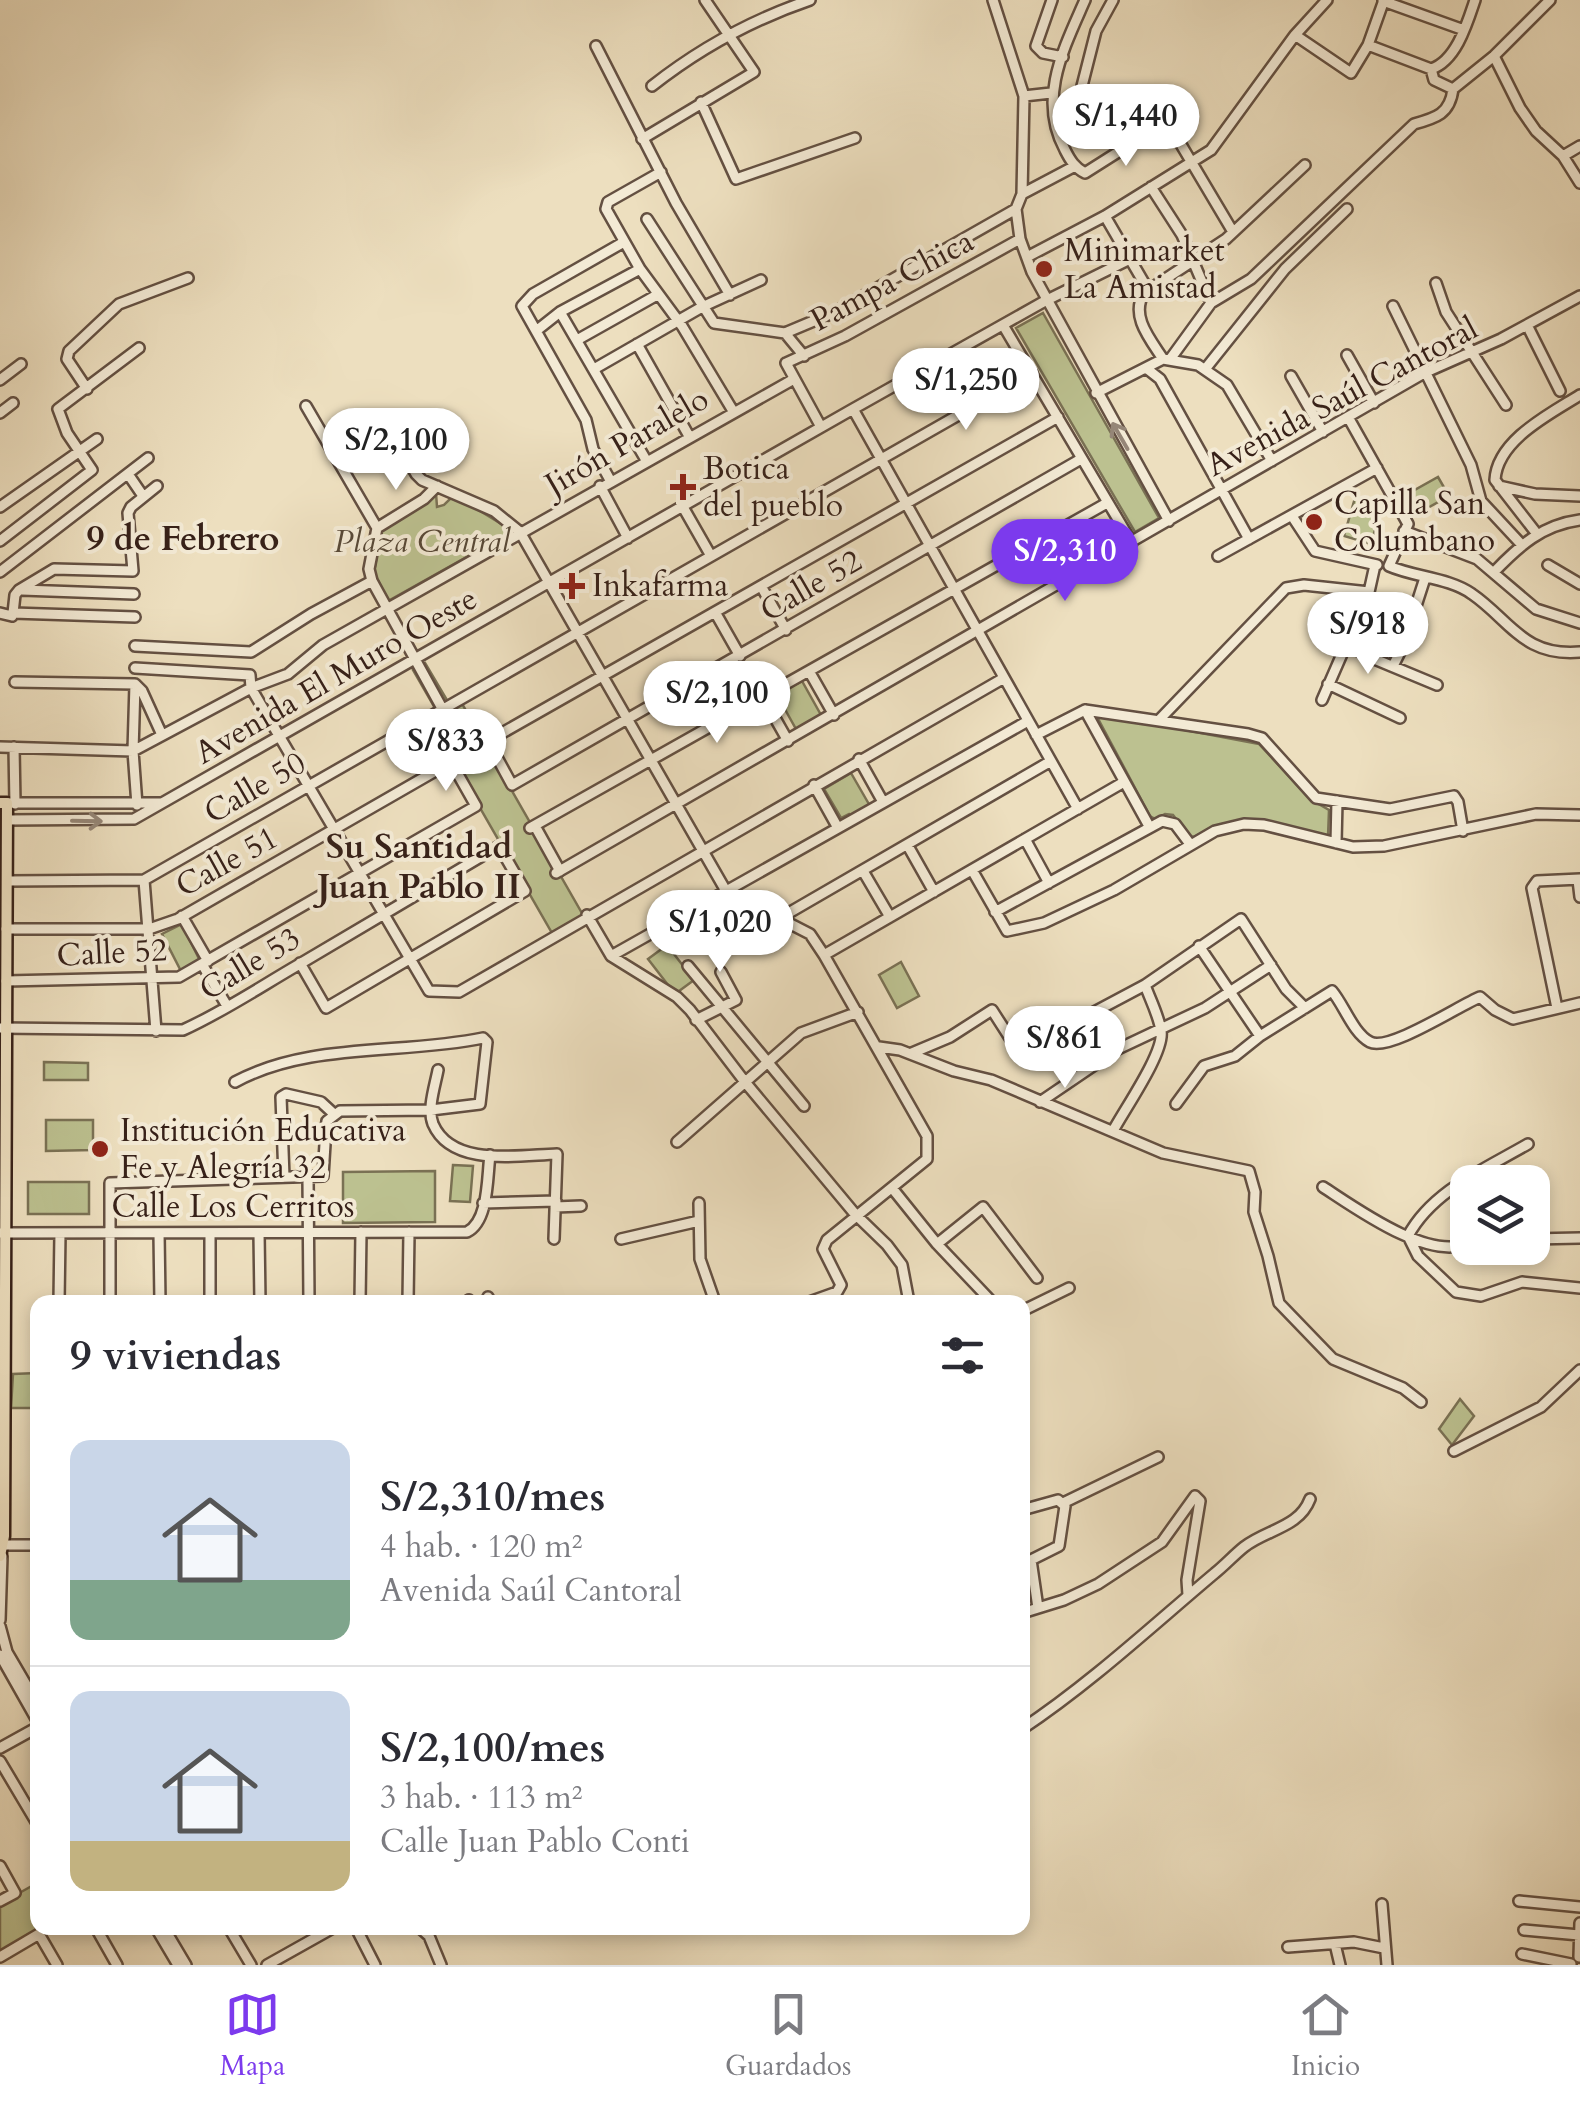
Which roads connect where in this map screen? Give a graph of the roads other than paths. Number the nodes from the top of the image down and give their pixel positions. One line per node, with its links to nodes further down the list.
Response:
1 (706, 0): 13 (street)
2 (810, 0): 13 (street)
3 (993, 0): 23 (street)
4 (1051, 0): 17 (street)
5 (1085, 0): 17 (street)
6 (1113, 0): 20 (street)
7 (1327, 0): 12 (street)
8 (1383, 0): 11 (street); 14 (street)
9 (1475, 0): 11 (street)
10 (1550, 0): 16 (street)
11 (1464, 30): 18 (street)
12 (1295, 35): 14 (street); 29 (street)
13 (731, 36): 19 (street); 24 (street)
14 (1368, 45): 18 (street)
15 (596, 46): 26 (street)
16 (1494, 56): 21 (street); 28 (street)
17 (1062, 57): 22 (street)
18 (1431, 69): 21 (street)
19 (652, 86)
20 (1082, 86)
21 (1453, 89): 55 (street)
22 (1050, 93): 23 (street); 31 (street)
23 (1024, 96): 35 (street)
24 (700, 102): 25 (street); 26 (street)
25 (856, 138)
26 (642, 140): 32 (street)
27 (1580, 146): 28 (street)
28 (1563, 156): 33 (street)
29 (1192, 162): 31 (street); 34 (street); 40 (street)
30 (1305, 165): 40 (street)
31 (1074, 166): 35 (street)
32 (661, 172): 42 (street); 52 (street)
33 (1580, 183)
34 (1151, 187): 38 (street); 45 (street)
35 (1022, 194): 36 (street)
36 (1016, 209): 41 (street); 63 (street)
37 (1347, 209): 73 (street)
38 (1105, 216): 43 (street); 44 (street)
39 (646, 219): 57 (street)
40 (1233, 232): 45 (street)
41 (1020, 239): 43 (street); 68 (street, Pampa Chica)
42 (624, 242): 46 (street); 62 (street)
43 (1027, 257): 54 (street)
44 (1130, 259): 50 (street); 54 (street, Avenida El Muro Oeste)
45 (1193, 261): 50 (street); 55 (street)
46 (640, 268): 51 (street); 58 (street)
47 (188, 278): 80 (street)
48 (761, 280): 52 (street)
49 (1436, 283): 67 (street)
50 (1148, 288): 70 (street)
51 (657, 294): 59 (street); 64 (street)
52 (730, 295): 57 (street)
53 (1580, 297): 61 (street, Avenida Saúl Cantoral)
54 (1045, 301): 60 (street, Avenida El Muro Oeste); 81 (street)
55 (1211, 303): 70 (street)
56 (1394, 306): 75 (street)
57 (702, 307): 59 (street); 63 (street)
58 (560, 312): 62 (street); 64 (street)
59 (678, 322): 65 (street); 89 (street)
60 (1004, 325): 76 (street); 88 (street, Avenida El Muro Oeste)
61 (1527, 326): 67 (street, Avenida Saúl Cantoral); 82 (street)
62 (536, 331): 106 (street)
63 (785, 333): 68 (street)
64 (578, 340): 74 (street)
65 (637, 344): 74 (street); 95 (street)
66 (139, 348): 80 (street)
67 (1471, 353): 75 (street, Avenida Saúl Cantoral); 86 (street)
68 (804, 356): 78 (street, Pampa Chica)
69 (1346, 356): 85 (street)
70 (1167, 358): 72 (street); 73 (street)
71 (20, 364): 79 (street)
72 (1146, 368): 81 (street); 111 (street)
73 (1206, 368): 103 (street)
74 (594, 369): 101 (street)
75 (1424, 373): 85 (street, Avenida Saúl Cantoral); 129 (street)
76 (1032, 374): 91 (street); 102 (street, Calle 50)
77 (1291, 376): 94 (street)
78 (794, 379): 89 (street, Jirón Paralelo); 93 (street)
79 (0, 380)
80 (86, 389): 98 (street)
81 (1096, 392): 120 (street, one-way to 81)
82 (1560, 392)
83 (1580, 395): 110 (street)
84 (12, 403): 90 (street)
85 (1374, 403): 92 (street, Avenida Saúl Cantoral)
86 (1506, 405)
87 (306, 406): 97 (street)
88 (852, 409): 93 (street, Avenida El Muro Oeste); 102 (street)
89 (733, 411): 95 (street, Jirón Paralelo)
90 (0, 413)
91 (1058, 417): 100 (street); 115 (street)
92 (1348, 417): 94 (street, Avenida Saúl Cantoral); 104 (street)
93 (822, 427): 116 (street, Avenida El Muro Oeste)
94 (1323, 432): 103 (street, Avenida Saúl Cantoral)
95 (689, 436): 101 (street, Jirón Paralelo)
96 (96, 440): 98 (street)
97 (331, 450): 108 (street); 121 (street)
98 (78, 452): 117 (street); 127 (street)
99 (148, 458): 105 (street)
100 (1082, 459): 114 (street); 130 (street, Calle 52)
101 (646, 460): 106 (street, Jirón Paralelo)
102 (881, 460): 115 (street); 131 (street, Calle 50)
103 (1272, 460): 111 (street, Avenida Saúl Cantoral)
104 (1376, 468): 118 (street); 122 (street)
105 (128, 474): 112 (street); 136 (street)
106 (610, 480): 109 (street, Jirón Paralelo)
107 (157, 486): 112 (street)
108 (437, 486): 121 (street); 123 (street)
109 (600, 486): 123 (street, Jirón Paralelo); 125 (street)
110 (1498, 486): 113 (street); 124 (street)
111 (1222, 489): 120 (street, Avenida Saúl Cantoral); 126 (street)
112 (144, 496): 144 (street)
113 (1580, 496)
114 (1107, 503): 128 (street); 143 (street)
115 (906, 504): 130 (street); 142 (street)
116 (684, 507): 125 (street, Avenida El Muro Oeste); 131 (street)
117 (0, 508)
118 (1292, 516): 126 (street); 133 (street)
119 (1580, 520): 124 (street)
120 (1168, 521): 128 (street, Avenida Saúl Cantoral)
121 (377, 528): 139 (street)
122 (1404, 531): 135 (street); 137 (street)
123 (520, 532): 140 (street); 147 (street, Jirón Paralelo)
124 (1537, 534): 129 (street)
125 (628, 538): 140 (street, Avenida El Muro Oeste)
126 (1250, 540): 132 (street)
127 (0, 541)
128 (1132, 543): 156 (street, Avenida Saúl Cantoral)
129 (1521, 544): 137 (street)
130 (930, 546): 143 (street); 154 (street, Calle 52)
131 (712, 556): 155 (street, Calle 50)
132 (1218, 556)
133 (1374, 565): 135 (street); 145 (street)
134 (1548, 565): 141 (street)
135 (1389, 566): 138 (street)
136 (0, 572)
137 (1494, 572): 152 (street)
138 (1424, 578): 159 (street); 162 (street)
139 (372, 582): 147 (street); 158 (street)
140 (550, 583): 155 (street); 161 (street, Avenida El Muro Oeste)
141 (1580, 584)
142 (761, 586): 148 (street); 154 (street)
143 (954, 589): 156 (street); 164 (street)
144 (19, 590): 146 (street); 150 (street)
145 (1369, 592): 157 (street); 179 (street)
146 (134, 594)
147 (386, 609): 161 (street); 171 (street, Jirón Paralelo)
148 (715, 612): 160 (street); 165 (street)
149 (0, 613): 150 (street)
150 (12, 614): 151 (street)
151 (135, 616)
152 (1580, 623)
153 (1318, 629): 157 (street)
154 (786, 630): 160 (street, Calle 52)
155 (579, 632): 165 (street); 174 (street, Calle 50)
156 (978, 632): 166 (street); 176 (street, Avenida Saúl Cantoral)
157 (1346, 644): 162 (street); 169 (street)
158 (135, 646)
159 (1580, 652)
160 (740, 656): 178 (street, Calle 52)
161 (414, 659): 174 (street); 183 (street, Avenida El Muro Oeste)
162 (1393, 666): 170 (street)
163 (135, 668): 171 (street)
164 (809, 671): 172 (street); 176 (street)
165 (604, 675): 178 (street); 178 (street, Calle 52)
166 (1004, 678): 180 (street); 188 (street)
167 (16, 682): 168 (street)
168 (134, 684): 181 (street); 187 (street)
169 (1328, 684): 173 (street); 177 (street)
170 (1437, 685)
171 (252, 688): 181 (street, Jirón Paralelo); 183 (street)
172 (763, 697): 184 (street); 189 (street)
173 (1322, 700)
174 (443, 710): 193 (street, Calle 50)
175 (1085, 710): 179 (street); 182 (street); 191 (street)
176 (834, 715): 184 (street, Avenida Saúl Cantoral)
177 (1400, 718)
178 (629, 719): 189 (street)
179 (1160, 719): 194 (street)
180 (1028, 722): 182 (street); 195 (street)
181 (162, 734): 187 (street, Jirón Paralelo)
182 (1036, 735): 190 (street)
183 (282, 736): 193 (street); 197 (street, Avenida El Muro Oeste)
184 (788, 741): 199 (street, Avenida Saúl Cantoral)
185 (0, 747): 186 (street)
186 (14, 747): 187 (street); 196 (street)
187 (133, 751): 198 (street)
188 (859, 759): 192 (street); 195 (street)
189 (652, 760): 199 (street); 199 (street, Avenida Saúl Cantoral)
190 (1051, 761): 201 (street); 211 (street)
191 (1124, 782): 201 (street); 204 (street)
192 (814, 785): 205 (street); 212 (street)
193 (310, 786): 206 (street); 216 (street, Calle 50)
194 (1337, 801): 207 (street); 209 (street)
195 (883, 802): 205 (street)
196 (7, 803): 198 (street, Avenida El Muro Oeste); 203 (main road)
197 (163, 803): 198 (street, Avenida El Muro Oeste); 203 (street, Avenida El Muro Oeste, one-way to 197)
198 (137, 805)
199 (676, 805): 212 (street)
200 (476, 806): 206 (street, Calle 51); 215 (street, Calle 52)
201 (1078, 809): 208 (street)
202 (1580, 816): 207 (street)
203 (4, 820): 218 (main road)
204 (1149, 826): 210 (street); 219 (street)
205 (838, 828): 220 (street)
206 (335, 830): 215 (street); 227 (street, Calle 51)
207 (1463, 831): 209 (street)
208 (1025, 839): 213 (street); 219 (street)
209 (1336, 843): 210 (street)
210 (1190, 844): 231 (street)
211 (908, 846): 214 (street); 221 (street)
212 (702, 849): 220 (street); 226 (street)
213 (972, 870): 221 (street); 224 (street)
214 (863, 871): 228 (street); 229 (street)
215 (360, 873): 225 (street); 237 (street, Calle 52)
216 (144, 880): 218 (street, Calle 50); 230 (street)
217 (1579, 880): 222 (street); 250 (street)
218 (7, 881): 232 (main road)
219 (1048, 883): 223 (street)
220 (726, 891): 228 (street); 235 (street)
221 (934, 892): 229 (street)
222 (1580, 897)
223 (1006, 906): 224 (street); 231 (street)
224 (995, 912): 231 (street)
225 (383, 914): 236 (street); 236 (street, Calle 53); 238 (street, Calle 53)
226 (587, 915): 235 (street); 236 (street)
227 (182, 916): 230 (street, Calle 51); 237 (street)
228 (780, 918): 234 (street)
229 (890, 918): 234 (street)
230 (149, 928): 232 (street, Calle 51); 242 (street)
231 (1018, 928)
232 (6, 930): 243 (main road)
233 (1199, 946): 239 (street); 244 (street); 245 (street)
234 (824, 955): 251 (street)
235 (610, 956): 252 (street)
236 (410, 961): 238 (street)
237 (205, 962): 242 (street, Calle 52); 247 (street)
238 (300, 963): 247 (street, Calle 53)
239 (1271, 964): 245 (street); 249 (street)
240 (688, 966): 248 (street)
241 (721, 972): 248 (street)
242 (154, 980): 243 (street, Calle 52); 254 (street)
243 (6, 982): 253 (main road)
244 (1145, 985): 255 (street); 258 (street)
245 (1230, 991): 255 (street); 256 (street)
246 (1580, 1003): 250 (street)
247 (227, 1006): 254 (street, Calle 53)
248 (720, 1008): 252 (street); 259 (street)
249 (1305, 1008): 250 (street); 256 (street)
250 (1558, 1008)
251 (858, 1012): 257 (street); 259 (street)
252 (696, 1020): 262 (street)
253 (3, 1027): 254 (street, Calle 53); 286 (main road)
254 (156, 1031)
255 (1162, 1031): 263 (street); 268 (street)
256 (1260, 1036): 264 (street)
257 (879, 1047): 258 (street); 275 (street)
258 (911, 1054): 263 (street)
259 (767, 1063): 262 (street); 265 (street)
260 (438, 1070): 266 (street)
261 (235, 1082): 266 (street)
262 (744, 1082): 269 (street); 280 (street)
263 (1040, 1102): 268 (street)
264 (1176, 1104)
265 (804, 1106)
266 (431, 1110): 267 (street); 271 (street)
267 (334, 1114): 272 (street); 273 (street)
268 (1113, 1131): 316 (street)
269 (677, 1142)
270 (1528, 1144): 291 (street)
271 (490, 1155): 276 (street); 277 (street)
272 (284, 1177): 273 (street); 282 (street)
273 (308, 1177): 283 (street)
274 (1322, 1187): 291 (street)
275 (892, 1188): 280 (street); 296 (street)
276 (483, 1203): 277 (street); 285 (street, Calle Los Cerritos)
277 (556, 1204): 279 (street); 292 (street)
278 (698, 1204): 281 (street)
279 (581, 1206)
280 (856, 1214): 310 (street); 311 (street)
281 (699, 1221): 294 (street); 309 (street)
282 (110, 1232): 287 (street, Calle Los Cerritos); 288 (street, Calle Los Cerritos); 302 (street)
283 (310, 1232): 284 (street, Calle Los Cerritos); 290 (street, Calle Los Cerritos); 306 (street)
284 (360, 1232): 285 (street, Calle Los Cerritos); 307 (street)
285 (409, 1232): 308 (street)
286 (2, 1233): 287 (street, Calle Los Cerritos); 315 (main road)
287 (60, 1233): 301 (street)
288 (159, 1233): 289 (street, Calle Los Cerritos); 303 (street)
289 (210, 1233): 290 (street, Calle Los Cerritos); 304 (street)
290 (259, 1233): 305 (street)
291 (1408, 1236): 297 (street); 300 (street)
292 (554, 1238)
293 (1580, 1238): 295 (street)
294 (622, 1239)
295 (1550, 1239)
296 (937, 1244): 298 (street); 312 (street)
297 (1450, 1246)
298 (1036, 1278)
299 (1069, 1288): 313 (street)
300 (1580, 1288)
301 (60, 1295)
302 (110, 1295)
303 (160, 1295)
304 (210, 1295)
305 (260, 1295)
306 (309, 1295)
307 (360, 1295)
308 (408, 1295)
309 (712, 1295)
310 (826, 1295)
311 (908, 1295)
312 (985, 1295)
313 (1030, 1307)
314 (1580, 1370): 317 (street)
315 (2, 1393): 323 (main road)
316 (1421, 1402)
317 (1454, 1452)
318 (1158, 1457): 320 (street)
319 (1310, 1498): 324 (street)
320 (1063, 1502): 321 (street); 325 (street)
321 (1030, 1508)
322 (30, 1546): 323 (street)
323 (1, 1550): 327 (street)
324 (1188, 1595): 325 (street); 331 (street)
325 (1038, 1608): 326 (street)
326 (1030, 1611)
327 (0, 1623): 329 (street)
328 (0, 1655): 330 (street)
329 (30, 1692)
330 (30, 1709)
331 (1030, 1723)
332 (30, 1729): 333 (street)
333 (0, 1748)
334 (0, 1761): 335 (street)
335 (30, 1812)
336 (0, 1866): 338 (street)
337 (1519, 1901): 340 (street)
338 (0, 1902)
339 (1382, 1904): 355 (street)
340 (1580, 1907)
341 (1580, 1922): 352 (street)
342 (1524, 1930): 352 (street)
343 (37, 1935): 357 (street)
344 (40, 1935): 360 (street)
345 (100, 1935): 361 (street)
346 (160, 1935): 362 (street)
347 (168, 1935): 363 (street)
348 (233, 1935): 364 (street)
349 (321, 1935): 365 (street)
350 (359, 1935): 359 (street)
351 (427, 1935): 366 (street)
352 (1579, 1936): 358 (street)
353 (1335, 1944): 354 (street); 355 (street); 367 (street)
354 (1288, 1947)
355 (1384, 1948): 368 (street)
356 (1522, 1954): 369 (street)
357 (0, 1957)
358 (1580, 1957): 369 (street)
359 (373, 1964)
360 (57, 1965)
361 (117, 1965)
362 (178, 1965)
363 (186, 1965)
364 (251, 1965)
365 (267, 1965)
366 (441, 1965)
367 (1340, 1965)
368 (1387, 1965)
369 (1571, 1965)

